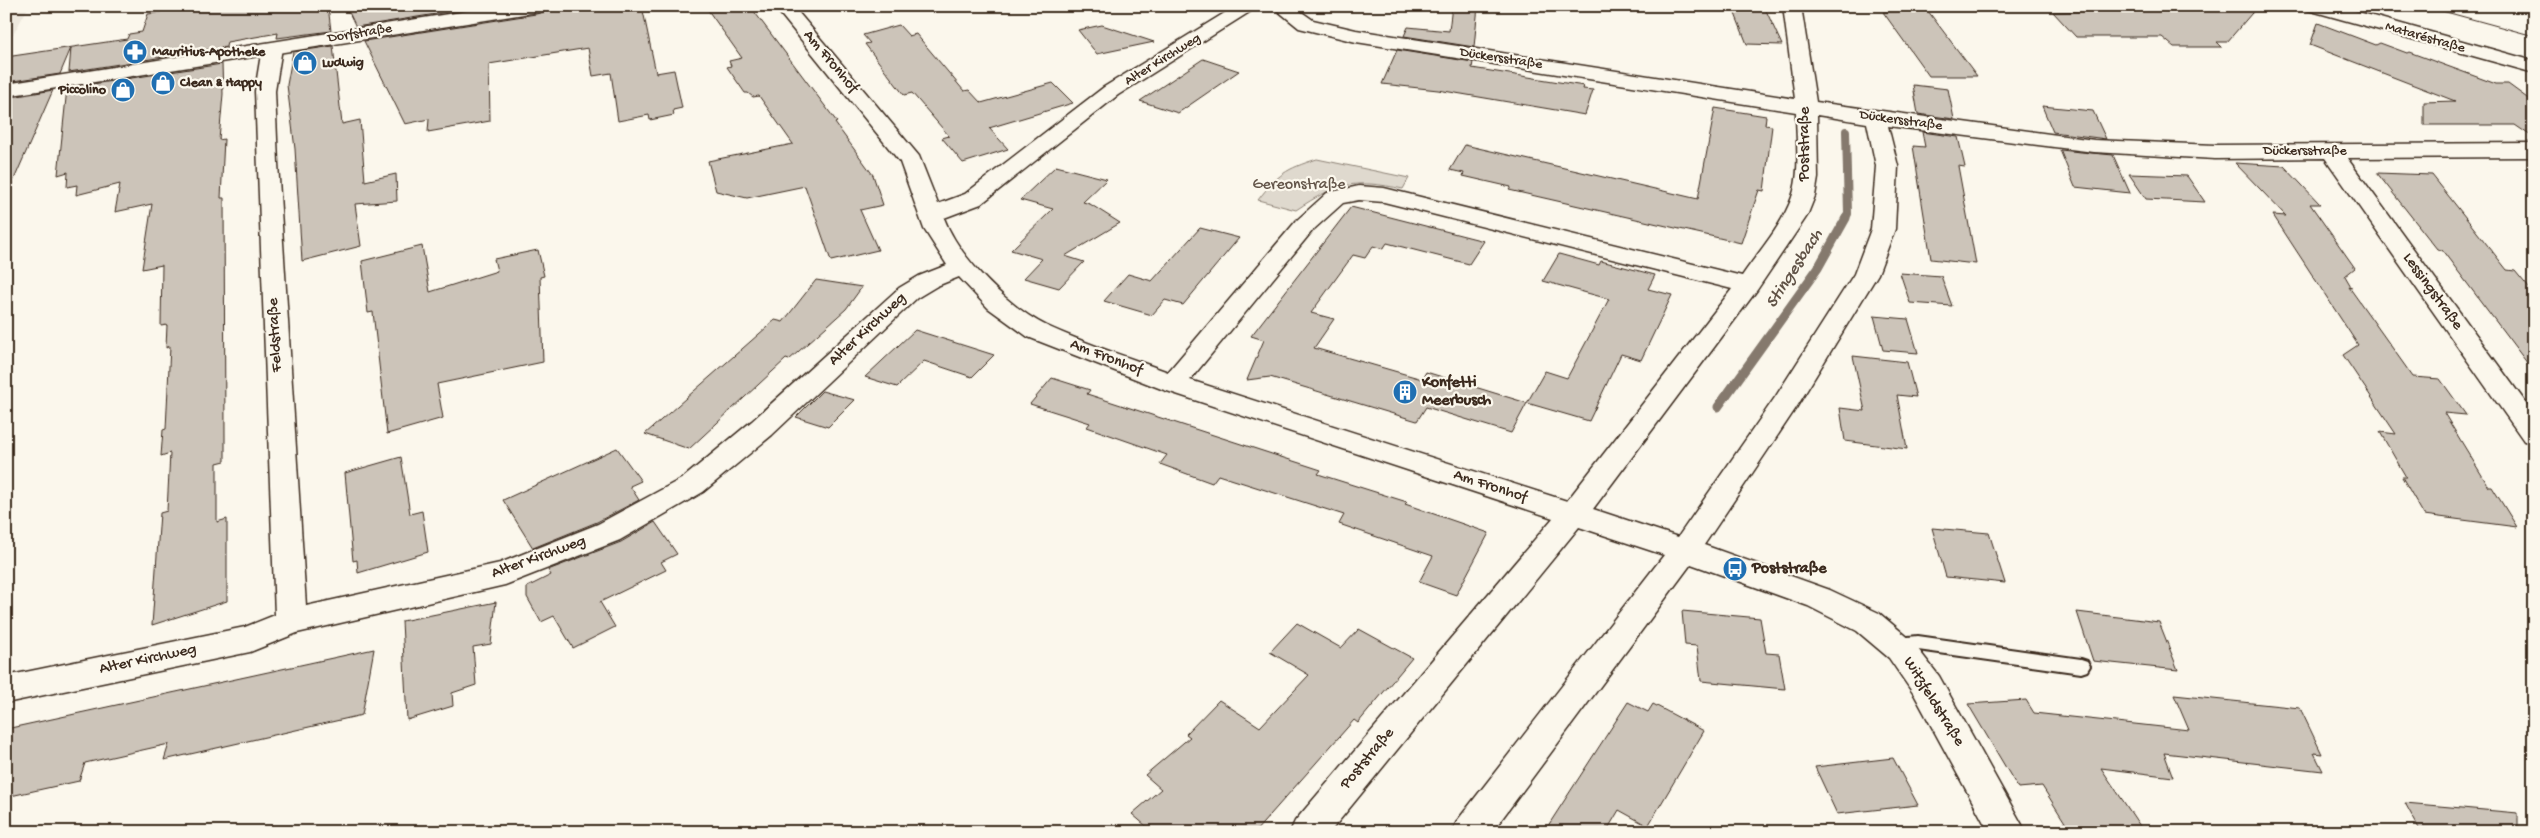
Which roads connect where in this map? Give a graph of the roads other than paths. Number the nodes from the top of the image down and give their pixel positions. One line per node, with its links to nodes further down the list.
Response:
1 (536, 6): 7 (street, Dorfstraße)
2 (783, 6): 16 (street, Am Fronhof)
3 (1250, 6): 16 (street, Alter Kirchweg)
4 (1281, 6): 12 (street, Dückersstraße)
5 (1792, 6): 12 (street, Poststraße)
6 (2315, 6): 8 (street, Mataréstraße)
7 (272, 48): 11 (street, Dorfstraße); 23 (street, Feldstraße)
8 (2506, 61): 9 (street, Mataréstraße); 10 (street, Mataréstraße)
9 (2534, 68)
10 (2534, 72)
11 (6, 90)
12 (1806, 107): 13 (street, Dückersstraße); 18 (street, Poststraße)
13 (1876, 118): 15 (street, Dückersstraße); 22 (street)
14 (2534, 150): 15 (street, Dückersstraße)
15 (2331, 151): 20 (street, Lessingstraße)
16 (930, 215): 17 (street, Am Fronhof)
17 (962, 267): 19 (street, Am Fronhof); 23 (street, Alter Kirchweg)
18 (1748, 285): 19 (street); 21 (street, Poststraße)
19 (1173, 384): 21 (street, Am Fronhof)
20 (2534, 434)
21 (1573, 514): 22 (street, Witzfeldstraße); 27 (street, Poststraße)
22 (1685, 550): 24 (street, Witzfeldstraße); 28 (street)
23 (291, 622): 26 (street, Alter Kirchweg)
24 (1894, 644): 25 (lane); 29 (street, Witzfeldstraße)
25 (2081, 666)
26 (6, 690)
27 (1308, 832)
28 (1470, 832)
29 (2008, 832)

